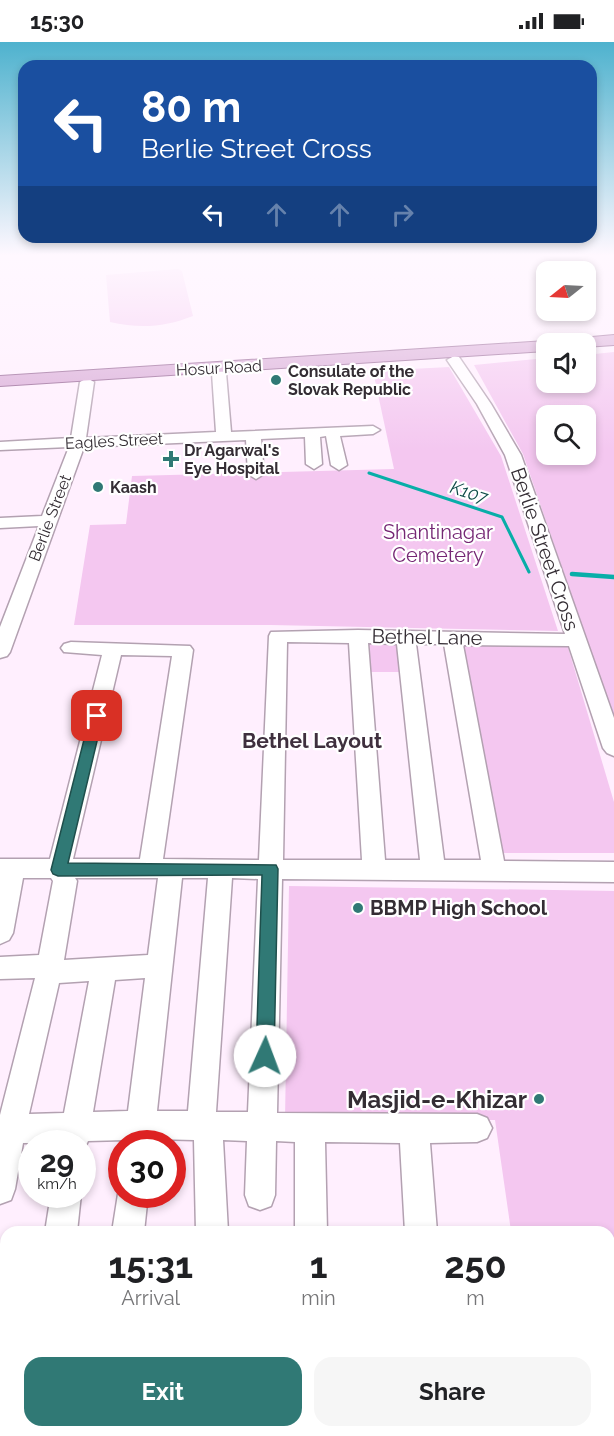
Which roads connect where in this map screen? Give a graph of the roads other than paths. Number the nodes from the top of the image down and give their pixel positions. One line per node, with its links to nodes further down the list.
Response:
1 (614, 339): 2 (main road)
2 (596, 341)
3 (536, 346): 9 (main road, Hosur Road)
4 (614, 347): 5 (main road)
5 (596, 348)
6 (536, 353): 7 (main road, Hosur Road)
7 (454, 360): 8 (main road, Hosur Road); 28 (street, Berlie Street Cross)
8 (219, 373): 10 (main road, Hosur Road); 16 (street)
9 (0, 381)
10 (87, 382): 11 (main road, Hosur Road); 17 (street, Berlie Street)
11 (0, 387)
12 (373, 430): 14 (street, Eagles Street)
13 (312, 432): 14 (street, Eagles Street); 15 (street, Eagles Street); 19 (street)
14 (332, 432): 20 (street)
15 (253, 435): 16 (street, Eagles Street); 21 (street)
16 (224, 436): 17 (street, Eagles Street)
17 (78, 442): 18 (street, Eagles Street); 22 (street, Berlie Street)
18 (0, 446)
19 (314, 464)
20 (339, 465)
21 (256, 474)
22 (49, 521): 23 (street); 24 (street, Berlie Street)
23 (0, 523)
24 (6, 621): 31 (street, Berlie Street)
25 (358, 636): 26 (street, Bethel Lane); 36 (street, Bethel Lane); 37 (street)
26 (406, 637): 27 (street, Bethel Lane); 39 (street)
27 (452, 637): 28 (street, Bethel Lane); 40 (street)
28 (575, 640): 32 (street, Berlie Street Cross)
29 (71, 648): 30 (street)
30 (113, 650): 34 (street); 38 (street)
31 (0, 652)
32 (614, 748)
33 (7, 868): 38 (street); 42 (street)
34 (161, 868): 35 (street); 38 (street); 43 (street)
35 (221, 869): 36 (street); 47 (street)
36 (270, 869): 37 (street); 48 (street)
37 (374, 869): 39 (street)
38 (58, 870): 45 (street)
39 (433, 870): 40 (street)
40 (494, 870): 41 (street)
41 (614, 872)
42 (0, 933)
43 (158, 966): 46 (street); 54 (street)
44 (0, 968): 45 (street)
45 (49, 969): 46 (street); 51 (street)
46 (105, 969): 53 (street)
47 (205, 1126): 48 (street); 55 (street); 62 (street)
48 (263, 1126): 49 (street); 57 (street)
49 (310, 1126): 52 (street); 63 (street)
50 (477, 1128): 52 (street)
51 (5, 1129): 56 (street)
52 (414, 1129): 64 (street)
53 (75, 1130)
54 (140, 1130)
55 (172, 1130)
56 (0, 1189)
57 (260, 1196)
58 (64, 1208): 60 (street)
59 (131, 1208): 61 (street)
60 (62, 1226)
61 (129, 1226)
62 (212, 1226)
63 (311, 1226)
64 (421, 1226)

